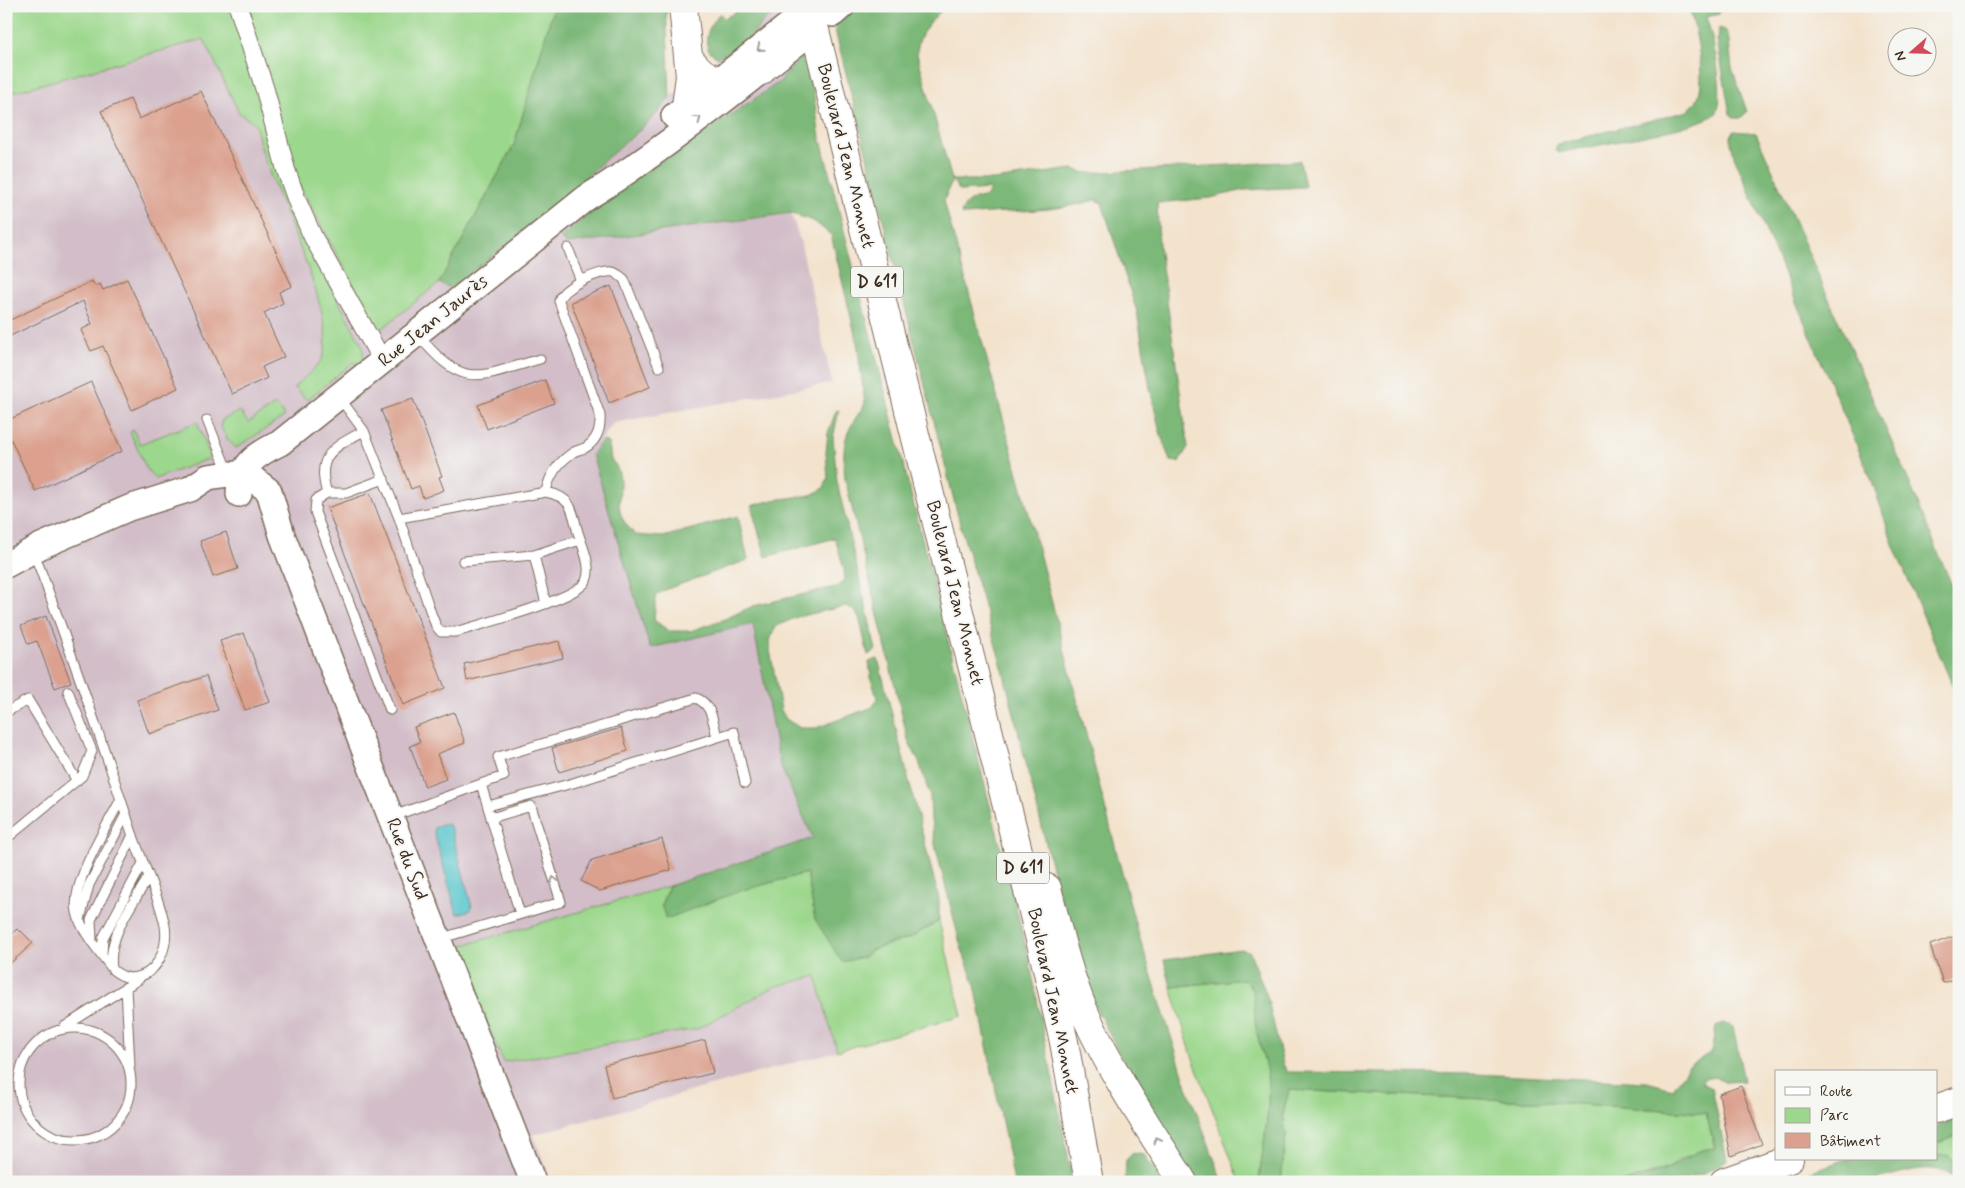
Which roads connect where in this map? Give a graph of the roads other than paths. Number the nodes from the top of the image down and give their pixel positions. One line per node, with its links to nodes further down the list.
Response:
1 (238, 6): 13 (street)
2 (683, 6): 4 (main road)
3 (818, 15): 5 (street, Rue Jean Jaurès); 6 (street, Rue Jean Jaurès, one-way to 6); 26 (main road, Boulevard Jean Monnet / D 611); 60 (main road, Boulevard Jean Monnet / D 611)
4 (689, 58): 6 (main road); 7 (main road)
5 (760, 71): 6 (main road); 8 (street, Rue Jean Jaurès, one-way to 5)
6 (719, 81): 7 (street, Rue Jean Jaurès)
7 (686, 106): 8 (street, Rue Jean Jaurès)
8 (586, 198): 11 (street, Rue Jean Jaurès)
9 (568, 248): 10 (lane)
10 (581, 281): 14 (lane); 20 (lane)
11 (417, 334): 12 (lane); 13 (street, Rue Jean Jaurès)
12 (540, 359)
13 (383, 362): 15 (street, Rue Jean Jaurès)
14 (659, 367)
15 (339, 397): 17 (lane); 19 (street, Rue Jean Jaurès)
16 (207, 420): 19 (lane)
17 (364, 431): 18 (lane); 21 (lane)
18 (384, 479): 21 (lane); 22 (lane)
19 (251, 481): 24 (street); 40 (street, Rue du Sud)
20 (546, 492): 22 (lane); 23 (lane)
21 (327, 493): 31 (lane)
22 (399, 518): 29 (lane)
23 (580, 540): 25 (lane); 29 (lane)
24 (33, 550): 28 (street); 37 (lane)
25 (534, 555): 27 (lane); 29 (lane)
26 (957, 555): 61 (main road, Boulevard Jean Monnet / D 611); 62 (main road, one-way to 26)
27 (463, 561)
28 (6, 565)
29 (546, 604)
30 (68, 691): 34 (lane)
31 (390, 710)
32 (6, 712): 34 (lane)
33 (718, 737): 35 (lane); 36 (lane); 38 (lane)
34 (76, 781): 43 (lane)
35 (745, 783)
36 (481, 784): 38 (lane); 40 (lane)
37 (121, 800): 39 (lane); 47 (lane)
38 (488, 806): 41 (lane)
39 (126, 814): 42 (lane); 47 (lane)
40 (391, 817): 49 (street, Rue du Sud)
41 (491, 818): 46 (lane); 46 (lane, one-way to 41)
42 (133, 836): 44 (lane); 48 (lane)
43 (6, 839)
44 (143, 863): 45 (lane); 50 (lane)
45 (148, 878): 51 (lane); 52 (lane)
46 (520, 914): 49 (lane)
47 (80, 919): 48 (lane)
48 (92, 939): 50 (lane)
49 (438, 939): 59 (street, Rue du Sud)
50 (102, 954): 51 (lane)
51 (113, 970): 52 (lane)
52 (148, 974): 53 (lane)
53 (126, 987): 54 (lane); 55 (lane)
54 (63, 1028): 55 (lane); 55 (lane)
55 (131, 1076)
56 (1959, 1100): 57 (main road)
57 (1938, 1108)
58 (1786, 1160): 63 (main road)
59 (533, 1182)
60 (1089, 1182)
61 (1100, 1182)
62 (1182, 1182)
63 (1724, 1182)

